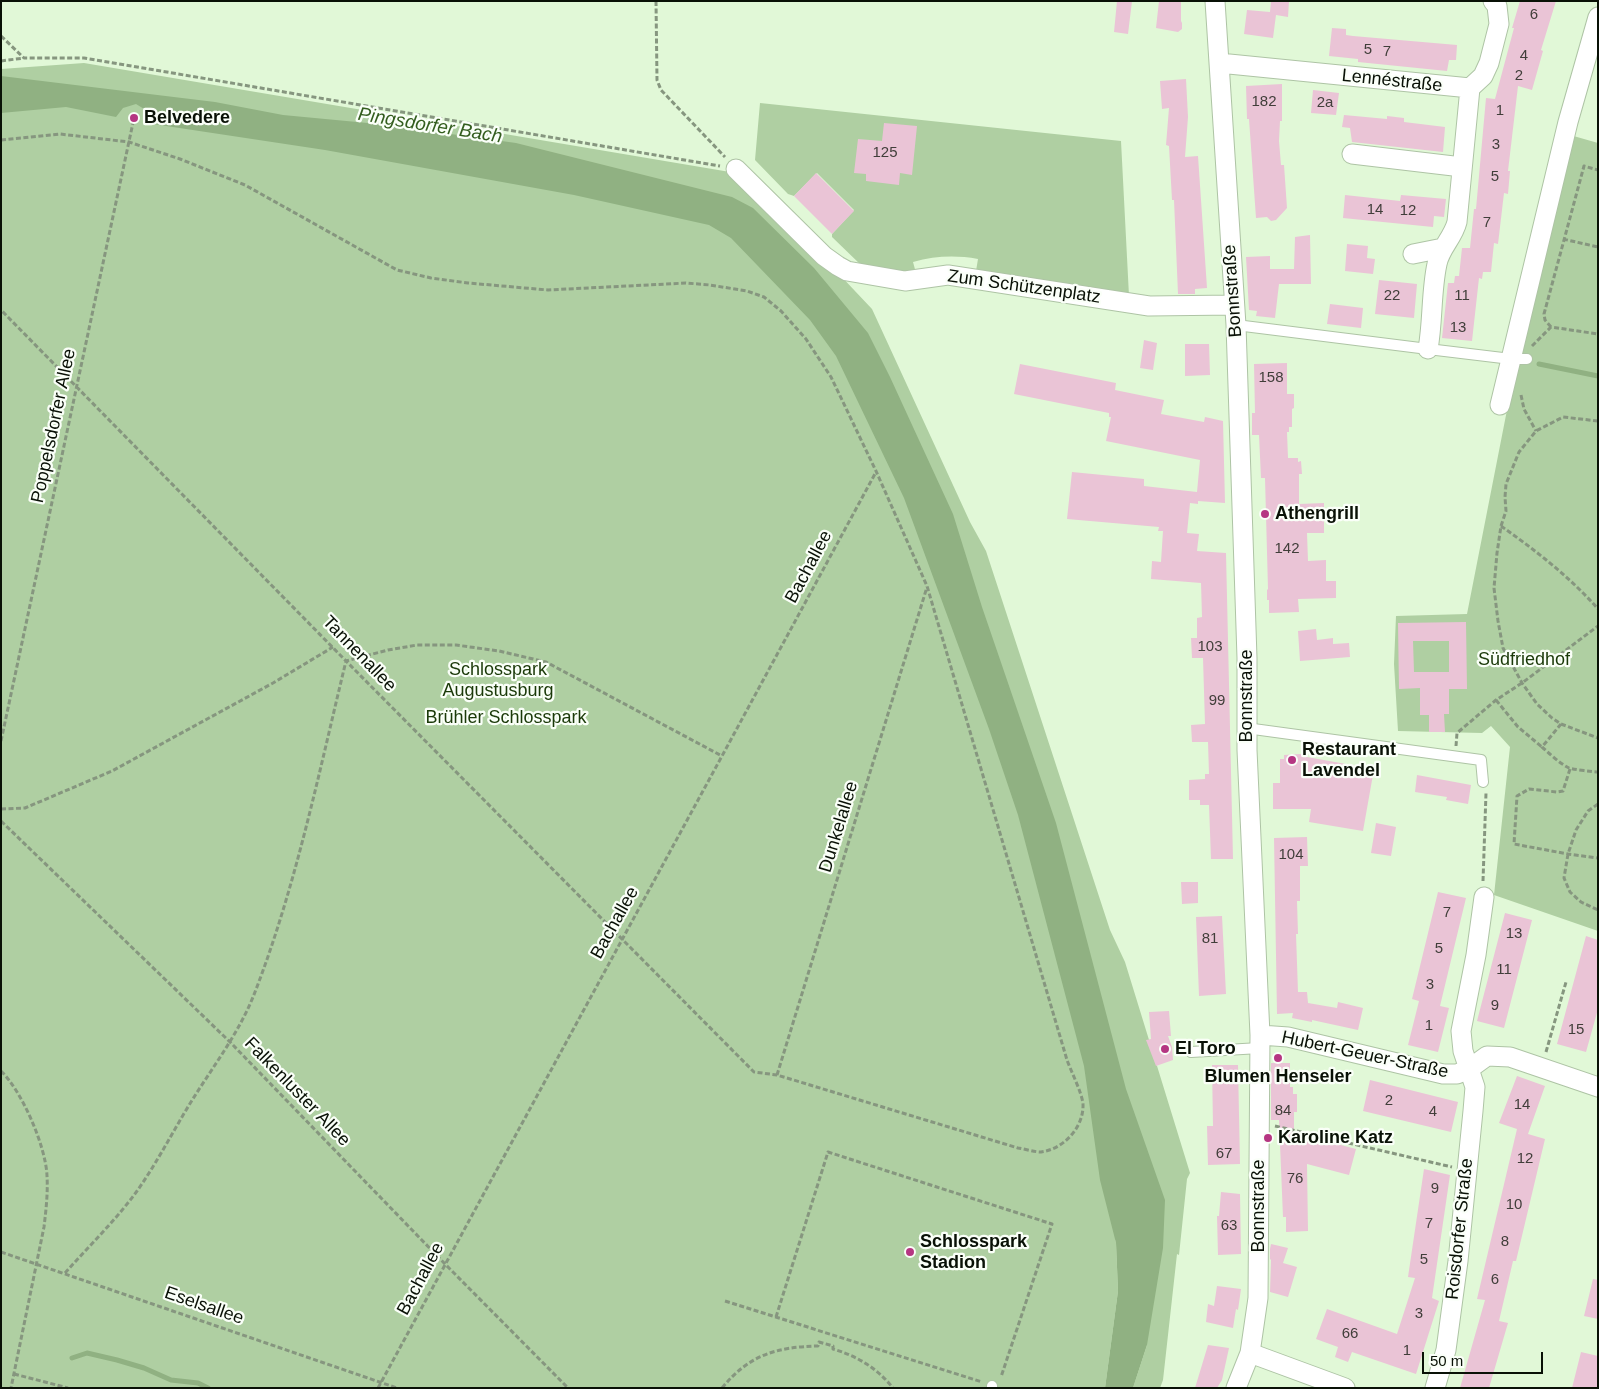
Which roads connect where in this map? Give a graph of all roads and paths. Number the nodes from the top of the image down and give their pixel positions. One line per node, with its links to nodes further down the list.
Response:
1 (656, 1): 15 (path)
2 (1215, 1): 8 (street, Bonnstraße)
3 (1493, 1): 9 (street)
4 (1598, 18): 27 (street)
5 (1, 36): 6 (path)
6 (24, 58): 7 (path); 15 (path)
7 (1, 61)
8 (1218, 63): 9 (street, Lennéstraße); 21 (street, Bonnstraße)
9 (1470, 88): 14 (street)
10 (134, 118): 12 (path, Poppelsdorfer Allee)
11 (1, 140): 12 (path, Tannenallee)
12 (129, 142): 28 (path, Poppelsdorfer Allee); 33 (path, Tannenallee)
13 (1352, 154): 14 (street)
14 (1462, 167): 19 (street)
15 (736, 169): 21 (street, Zum Schützenplatz)
16 (1598, 170): 17 (path)
17 (1563, 238): 18 (path); 24 (path)
18 (1598, 247)
19 (1443, 248): 20 (street); 26 (street)
20 (1413, 254)
21 (1234, 304): 23 (street, Bonnstraße)
22 (1, 310): 28 (path, Tannenallee)
23 (1236, 325): 26 (lane); 43 (street, Bonnstraße)
24 (1551, 327): 25 (path); 27 (path)
25 (1598, 334)
26 (1428, 349): 27 (lane)
27 (1519, 359): 30 (street)
28 (76, 387): 38 (path, Tannenallee); 45 (path, Poppelsdorfer Allee)
29 (1519, 388): 32 (path)
30 (1500, 405)
31 (1598, 421): 32 (path)
32 (1536, 431): 34 (path)
33 (876, 471): 35 (path, Tannenallee); 47 (path, Bachallee)
34 (1501, 526): 36 (path); 40 (path)
35 (927, 586): 67 (path, Dunkelallee); 67 (path, Tannenallee)
36 (1598, 609)
37 (1598, 626): 40 (path)
38 (333, 647): 39 (path, Tannenallee); 53 (path)
39 (346, 661): 47 (path); 59 (path, Tannenallee); 61 (path)
40 (1522, 683): 41 (path); 42 (path)
41 (1496, 700): 46 (path); 48 (path)
42 (1561, 724): 44 (path); 46 (path)
43 (1246, 728): 48 (lane); 62 (street, Bonnstraße)
44 (1598, 738)
45 (1, 741)
46 (1542, 747): 49 (path)
47 (722, 756): 59 (path, Bachallee)
48 (1455, 756): 51 (lane)
49 (1570, 769): 50 (path); 55 (path)
50 (1598, 772)
51 (1483, 782): 57 (path)
52 (1598, 804): 55 (path)
53 (1, 809)
54 (1, 821): 61 (path, Falkenluster Allee)
55 (1568, 854): 56 (path); 58 (path)
56 (1598, 858)
57 (1484, 897): 65 (street, Hubert-Geuer-Straße)
58 (1598, 910)
59 (622, 940): 67 (path, Tannenallee); 73 (path, Bachallee)
60 (1566, 982): 64 (path)
61 (230, 1042): 73 (path, Falkenluster Allee); 74 (path)
62 (1260, 1042): 63 (lane); 65 (street, Hubert-Geuer-Straße); 69 (street, Bonnstraße)
63 (1191, 1052)
64 (1542, 1067): 65 (street, Hubert-Geuer-Straße); 68 (street, Hubert-Geuer-Straße)
65 (1469, 1069): 70 (street, Roisdorfer Straße)
66 (1, 1071): 72 (path)
67 (777, 1075)
68 (1598, 1087)
69 (1260, 1123): 70 (path); 77 (street, Bonnstraße)
70 (1467, 1170): 90 (street, Roisdorfer Straße)
71 (1, 1252): 72 (path, Eselsallee)
72 (36, 1264): 74 (path, Eselsallee); 78 (path)
73 (445, 1264): 79 (path, Bachallee); 85 (path, Falkenluster Allee)
74 (65, 1273): 79 (path, Eselsallee)
75 (725, 1302): 76 (path)
76 (776, 1317): 80 (path); 80 (path)
77 (1250, 1353): 88 (street, Bonnstraße); 89 (street)
78 (14, 1374): 81 (path); 82 (path)
79 (381, 1382): 83 (path, Bachallee); 84 (path, Eselsallee)
80 (992, 1387)
81 (11, 1388)
82 (68, 1388)
83 (378, 1388)
84 (397, 1388)
85 (568, 1388)
86 (722, 1388): 87 (path)
87 (893, 1388)
88 (1236, 1388)
89 (1345, 1388)
90 (1435, 1388)

